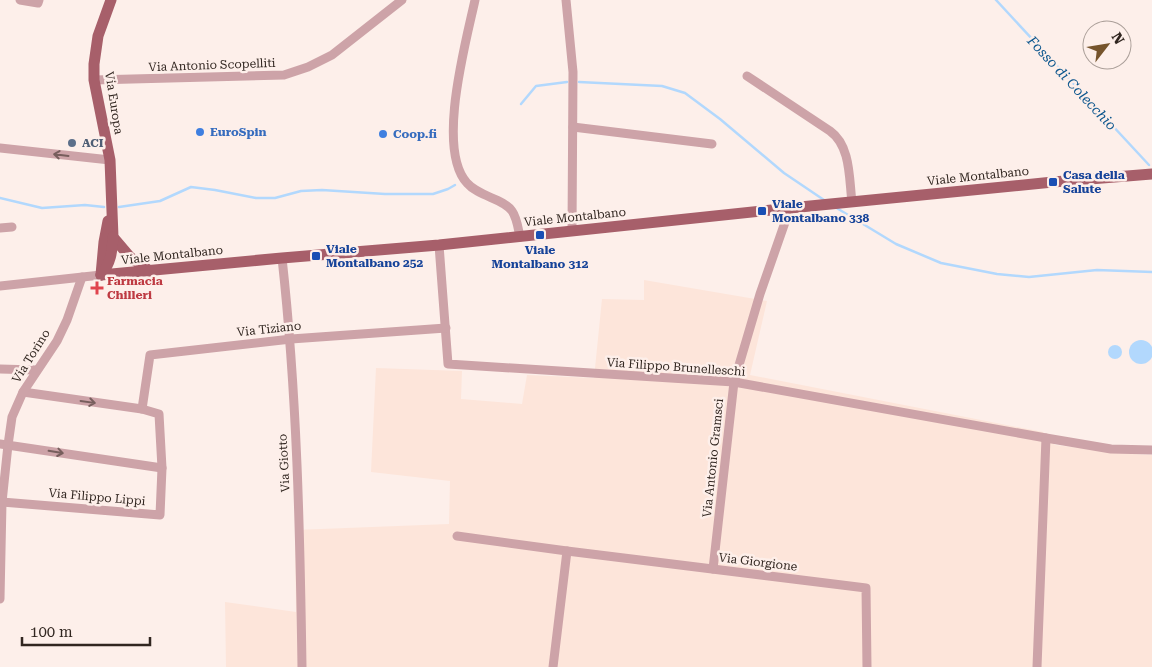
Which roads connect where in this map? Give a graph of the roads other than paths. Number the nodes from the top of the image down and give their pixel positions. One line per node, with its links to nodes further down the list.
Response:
1 (20, 0): 2 (street)
2 (39, 0)
3 (111, 0): 8 (main road, Via Europa)
4 (475, 0): 21 (street)
5 (566, 0): 9 (street)
6 (399, 1): 8 (street, Via Antonio Scopelliti)
7 (747, 76): 14 (street)
8 (94, 80): 12 (main road, Via Europa)
9 (573, 127): 10 (street); 19 (street)
10 (712, 144)
11 (0, 148): 12 (street, one-way to 11)
12 (110, 160): 16 (main road, Via Europa)
13 (1152, 174): 14 (main road, Viale Montalbano)
14 (848, 202): 15 (main road, Viale Montalbano)
15 (790, 208): 19 (main road, Viale Montalbano); 32 (street, Via Antonio Gramsci)
16 (111, 212): 20 (main road); 25 (main road)
17 (12, 227): 18 (street)
18 (0, 228)
19 (572, 231): 21 (main road, Viale Montalbano)
20 (113, 237): 24 (main road); 25 (main road)
21 (520, 237): 22 (main road, Viale Montalbano)
22 (439, 245): 23 (main road, Viale Montalbano); 28 (street, Via Filippo Brunelleschi)
23 (282, 258): 24 (main road, Viale Montalbano); 29 (street, Via Giotto)
24 (151, 272): 25 (main road, Viale Montalbano)
25 (101, 275): 26 (street, Viale Montalbano)
26 (82, 277): 27 (street, Viale Montalbano); 31 (street, Via Torino)
27 (0, 286)
28 (446, 328): 29 (street, Via Tiziano); 32 (street, Via Filippo Brunelleschi)
29 (291, 339): 34 (street, Via Tiziano); 45 (street, Via Giotto)
30 (0, 369): 31 (street)
31 (36, 370): 33 (street, Via Torino)
32 (734, 382): 35 (street, Via Filippo Brunelleschi); 43 (street, Via Antonio Gramsci)
33 (23, 392): 34 (street, one-way to 34); 36 (street, Via Torino)
34 (142, 409): 38 (street, Via Filippo Lippi)
35 (1046, 438): 37 (street, Via Filippo Brunelleschi); 48 (street)
36 (4, 444): 38 (street, one-way to 38); 39 (street, Via Torino)
37 (1152, 450)
38 (162, 468): 39 (street, Via Filippo Lippi)
39 (2, 502): 40 (street, Via Torino)
40 (1, 520): 44 (street, Via Torino)
41 (457, 536): 42 (street, Via Giorgione)
42 (567, 551): 43 (street, Via Giorgione); 46 (street)
43 (713, 569): 47 (street, Via Giorgione)
44 (0, 599)
45 (302, 667)
46 (553, 667)
47 (867, 667)
48 (1037, 667)

